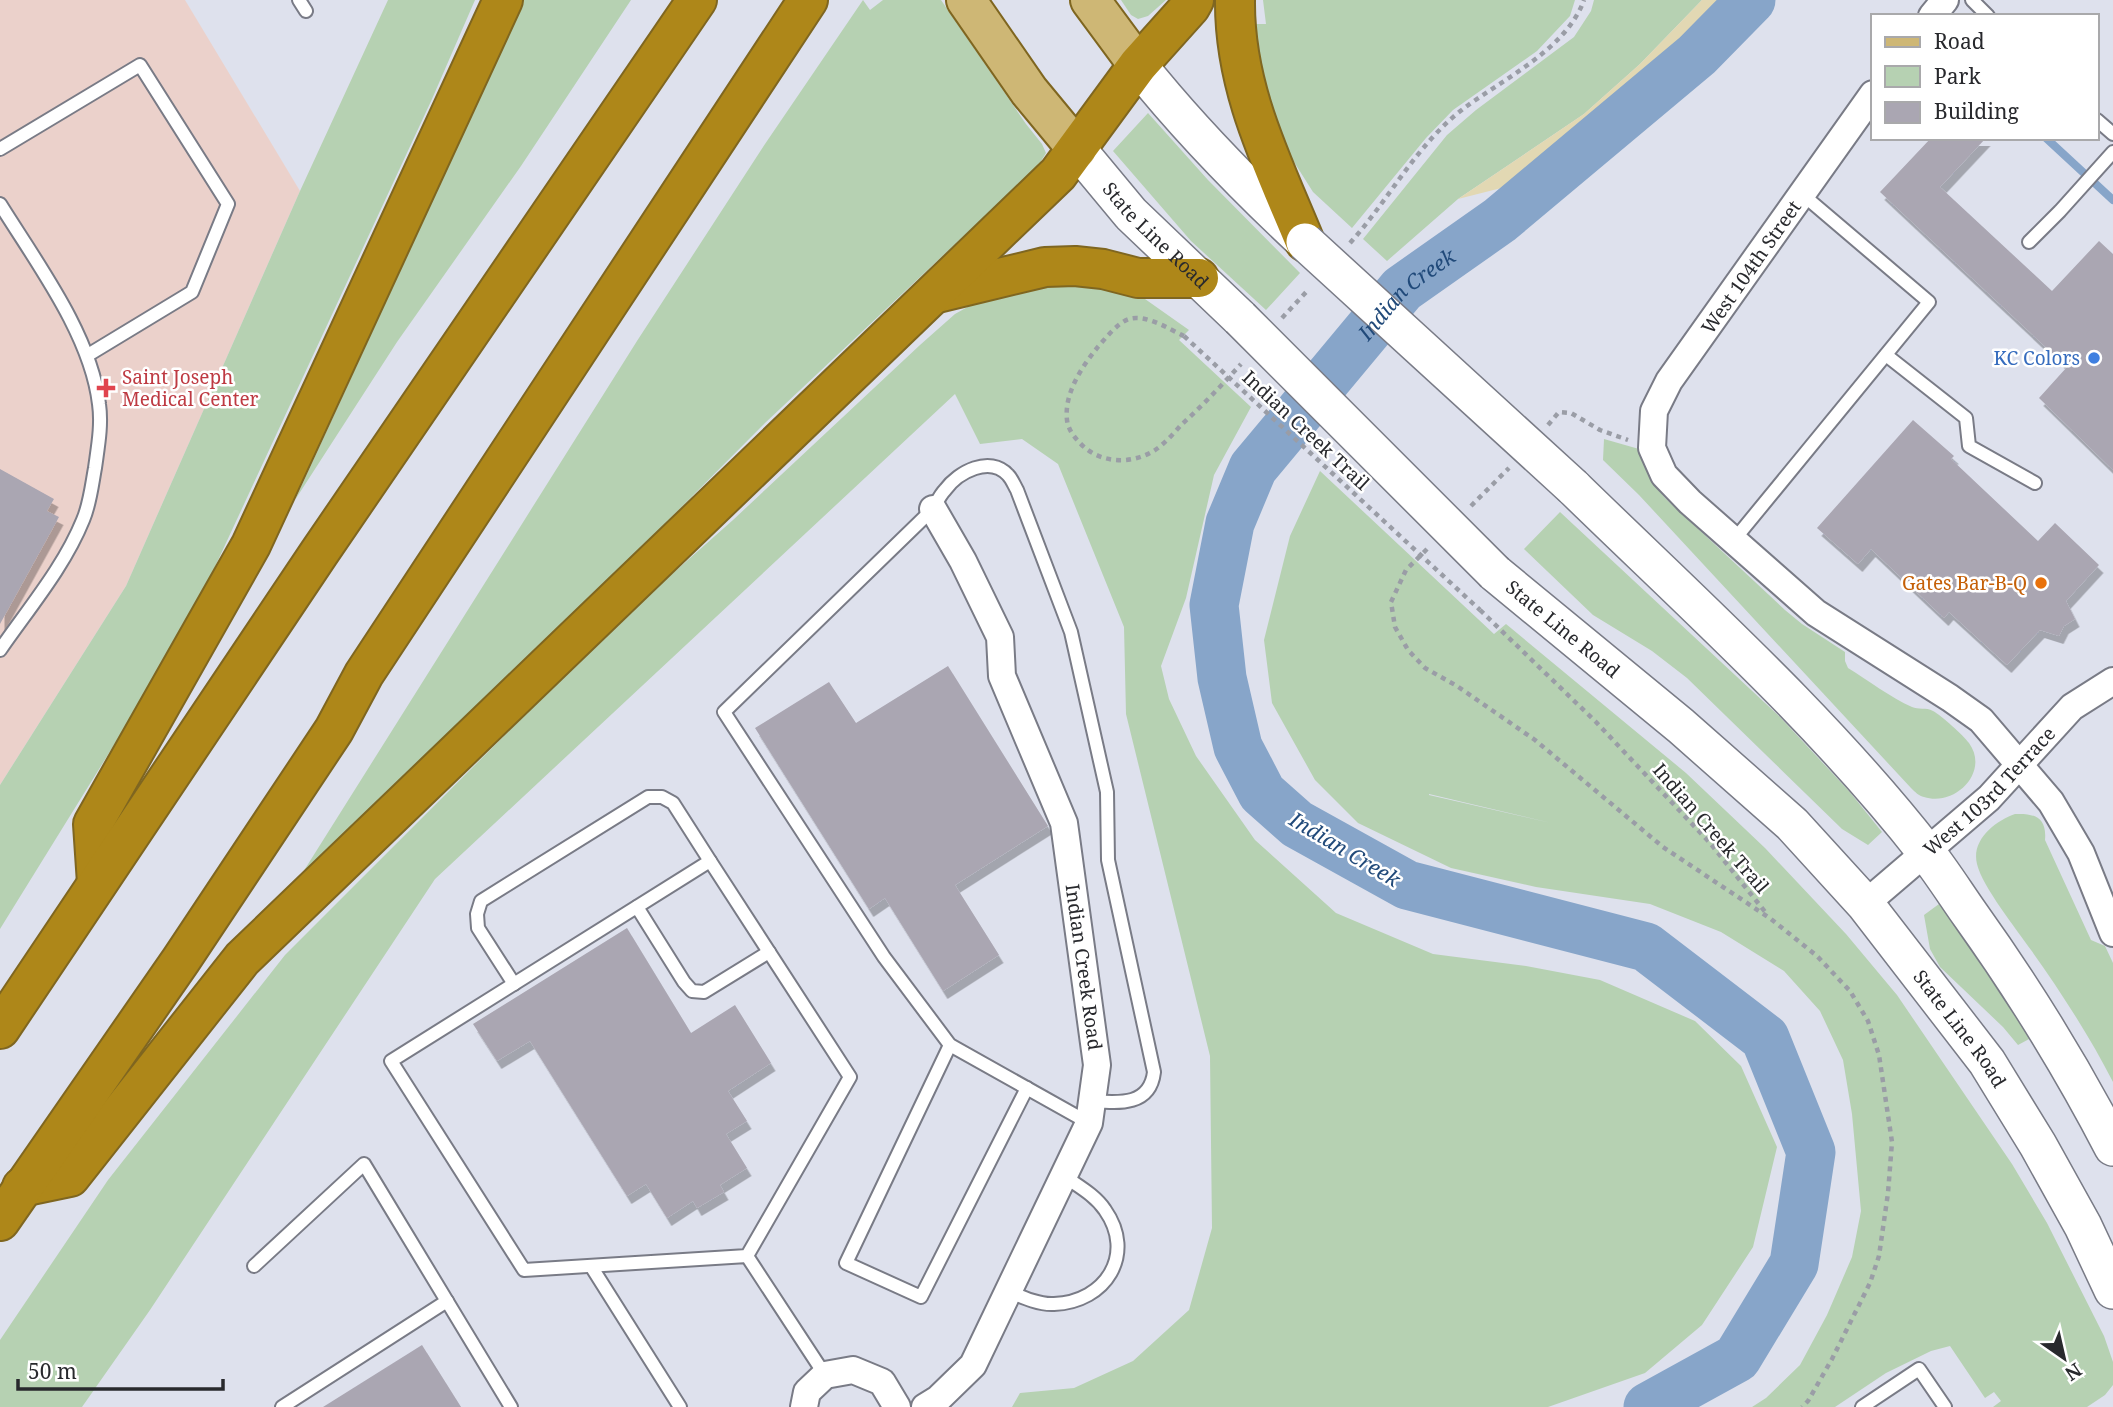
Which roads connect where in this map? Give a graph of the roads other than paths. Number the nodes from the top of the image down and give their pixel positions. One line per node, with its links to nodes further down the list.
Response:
1 (503, 0): 35 (highway)
2 (697, 0): 35 (highway)
3 (808, 0): 47 (highway)
4 (966, 0): 17 (main road, State Line Road)
5 (1090, 0): 12 (main road)
6 (1194, 0): 12 (highway)
7 (1235, 0): 21 (highway)
8 (1945, 0): 10 (street)
9 (1972, 0): 11 (lane)
10 (1934, 14)
11 (1986, 14)
12 (1138, 65): 17 (highway); 21 (main road)
13 (1871, 97): 19 (street, West 104th Street)
14 (2099, 122): 15 (lane)
15 (2113, 134)
16 (0, 149): 25 (lane)
17 (1077, 149): 23 (main road, State Line Road); 24 (highway)
18 (2113, 152): 22 (lane)
19 (1802, 194): 26 (lane); 29 (street, West 104th Street)
20 (0, 204): 25 (lane)
21 (1305, 242): 33 (main road, bridge)
22 (2029, 242)
23 (1199, 278): 24 (highway); 36 (main road, State Line Road, bridge)
24 (932, 294): 47 (highway)
25 (88, 355): 30 (lane)
26 (1886, 355): 27 (lane); 29 (lane)
27 (2035, 483)
28 (933, 509): 42 (lane); 44 (street, Indian Creek Road); 44 (lane)
29 (1734, 540): 32 (street)
30 (0, 650)
31 (2113, 681): 32 (street, West 103rd Terrace)
32 (2019, 764): 33 (street, West 103rd Terrace); 38 (street)
33 (1926, 852): 36 (street, West 103rd Terrace); 45 (main road)
34 (710, 861): 37 (lane); 39 (lane); 40 (lane)
35 (97, 883): 41 (highway)
36 (1864, 904): 52 (main road, State Line Road)
37 (637, 907): 39 (lane); 40 (lane)
38 (2113, 933)
39 (769, 952): 49 (lane)
40 (514, 984): 51 (lane)
41 (0, 1030)
42 (950, 1045): 43 (lane); 43 (lane)
43 (1027, 1088): 44 (lane)
44 (1091, 1112): 46 (street, Indian Creek Road)
45 (2113, 1147)
46 (1064, 1176): 53 (street, Indian Creek Road); 53 (lane)
47 (22, 1187): 48 (highway)
48 (0, 1221)
49 (747, 1256): 51 (lane); 55 (lane)
50 (254, 1266): 54 (lane)
51 (591, 1266): 58 (lane)
52 (2113, 1290)
53 (1008, 1291): 61 (street, Indian Creek Road)
54 (447, 1301): 56 (lane); 57 (lane)
55 (825, 1376): 59 (street); 60 (street)
56 (282, 1407)
57 (511, 1407)
58 (680, 1407)
59 (804, 1407)
60 (897, 1407)
61 (926, 1407)
62 (1863, 1407): 63 (lane)
63 (1945, 1407)

